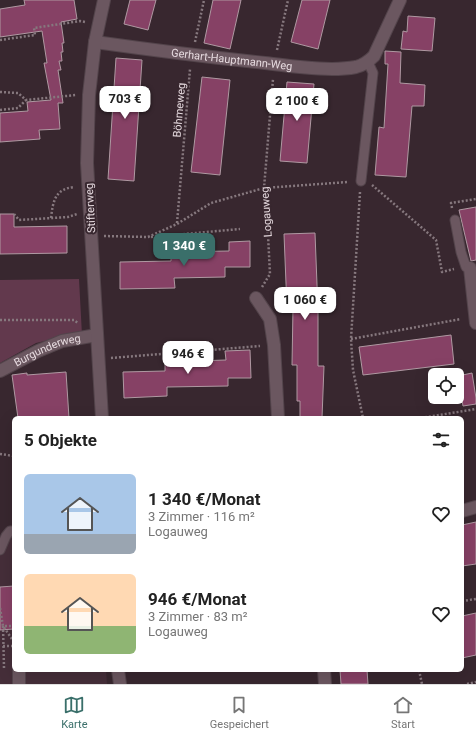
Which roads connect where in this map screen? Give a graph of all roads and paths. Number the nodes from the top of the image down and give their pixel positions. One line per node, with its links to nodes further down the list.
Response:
1 (104, 0): 5 (street, Stifterweg)
2 (204, 0): 8 (path, Böhmeweg)
3 (288, 0): 10 (path, Logauweg)
4 (400, 0): 9 (street)
5 (99, 24): 6 (path); 7 (street, Stifterweg)
6 (0, 40)
7 (95, 42): 8 (street, Gerhart-Hauptmann-Weg); 12 (street, Stifterweg)
8 (192, 55): 10 (street, Gerhart-Hauptmann-Weg); 23 (path, Böhmeweg)
9 (368, 62): 10 (street, Gerhart-Hauptmann-Weg); 15 (lane)
10 (274, 64): 17 (path, Logauweg)
11 (0, 92): 13 (path)
12 (88, 95): 13 (path); 16 (street, Stifterweg)
13 (26, 100): 14 (path)
14 (0, 110)
15 (361, 181): 17 (path); 27 (path); 32 (path)
16 (89, 186): 21 (path); 25 (street, Stifterweg)
17 (264, 188): 23 (path); 28 (path, Logauweg)
18 (476, 198): 22 (path)
19 (14, 214): 21 (path)
20 (68, 217): 21 (path)
21 (51, 218)
22 (455, 220): 27 (lane)
23 (177, 224): 26 (path)
24 (240, 229): 26 (path)
25 (92, 235): 26 (path); 31 (street, Stifterweg)
26 (148, 237)
27 (468, 268): 30 (street)
28 (256, 298): 33 (street)
29 (0, 320): 31 (path)
30 (475, 320): 32 (path)
31 (97, 335): 34 (street, Stifterweg); 35 (street, Burgunderweg)
32 (351, 339): 39 (path)
33 (274, 345): 34 (path); 38 (street)
34 (99, 359): 37 (street, Stifterweg)
35 (0, 372)
36 (476, 409): 40 (path)
37 (102, 416)
38 (278, 416)
39 (363, 416)
40 (433, 416)
41 (0, 454): 42 (path)
42 (12, 456)
43 (476, 508): 44 (street)
44 (464, 510)
45 (12, 531): 46 (lane)
46 (0, 550)
47 (476, 599): 48 (path)
48 (464, 601)
49 (0, 608): 50 (path)
50 (2, 626): 51 (path); 52 (path); 53 (path)
51 (12, 626)
52 (12, 639)
53 (3, 646): 54 (path); 55 (path)
54 (12, 646)
55 (4, 670)
56 (19, 672): 61 (street)
57 (118, 672): 62 (street)
58 (324, 672): 63 (street)
59 (419, 672): 64 (path)
60 (476, 682): 65 (path)
61 (19, 684)
62 (120, 684)
63 (325, 684)
64 (422, 684)
65 (467, 684)

